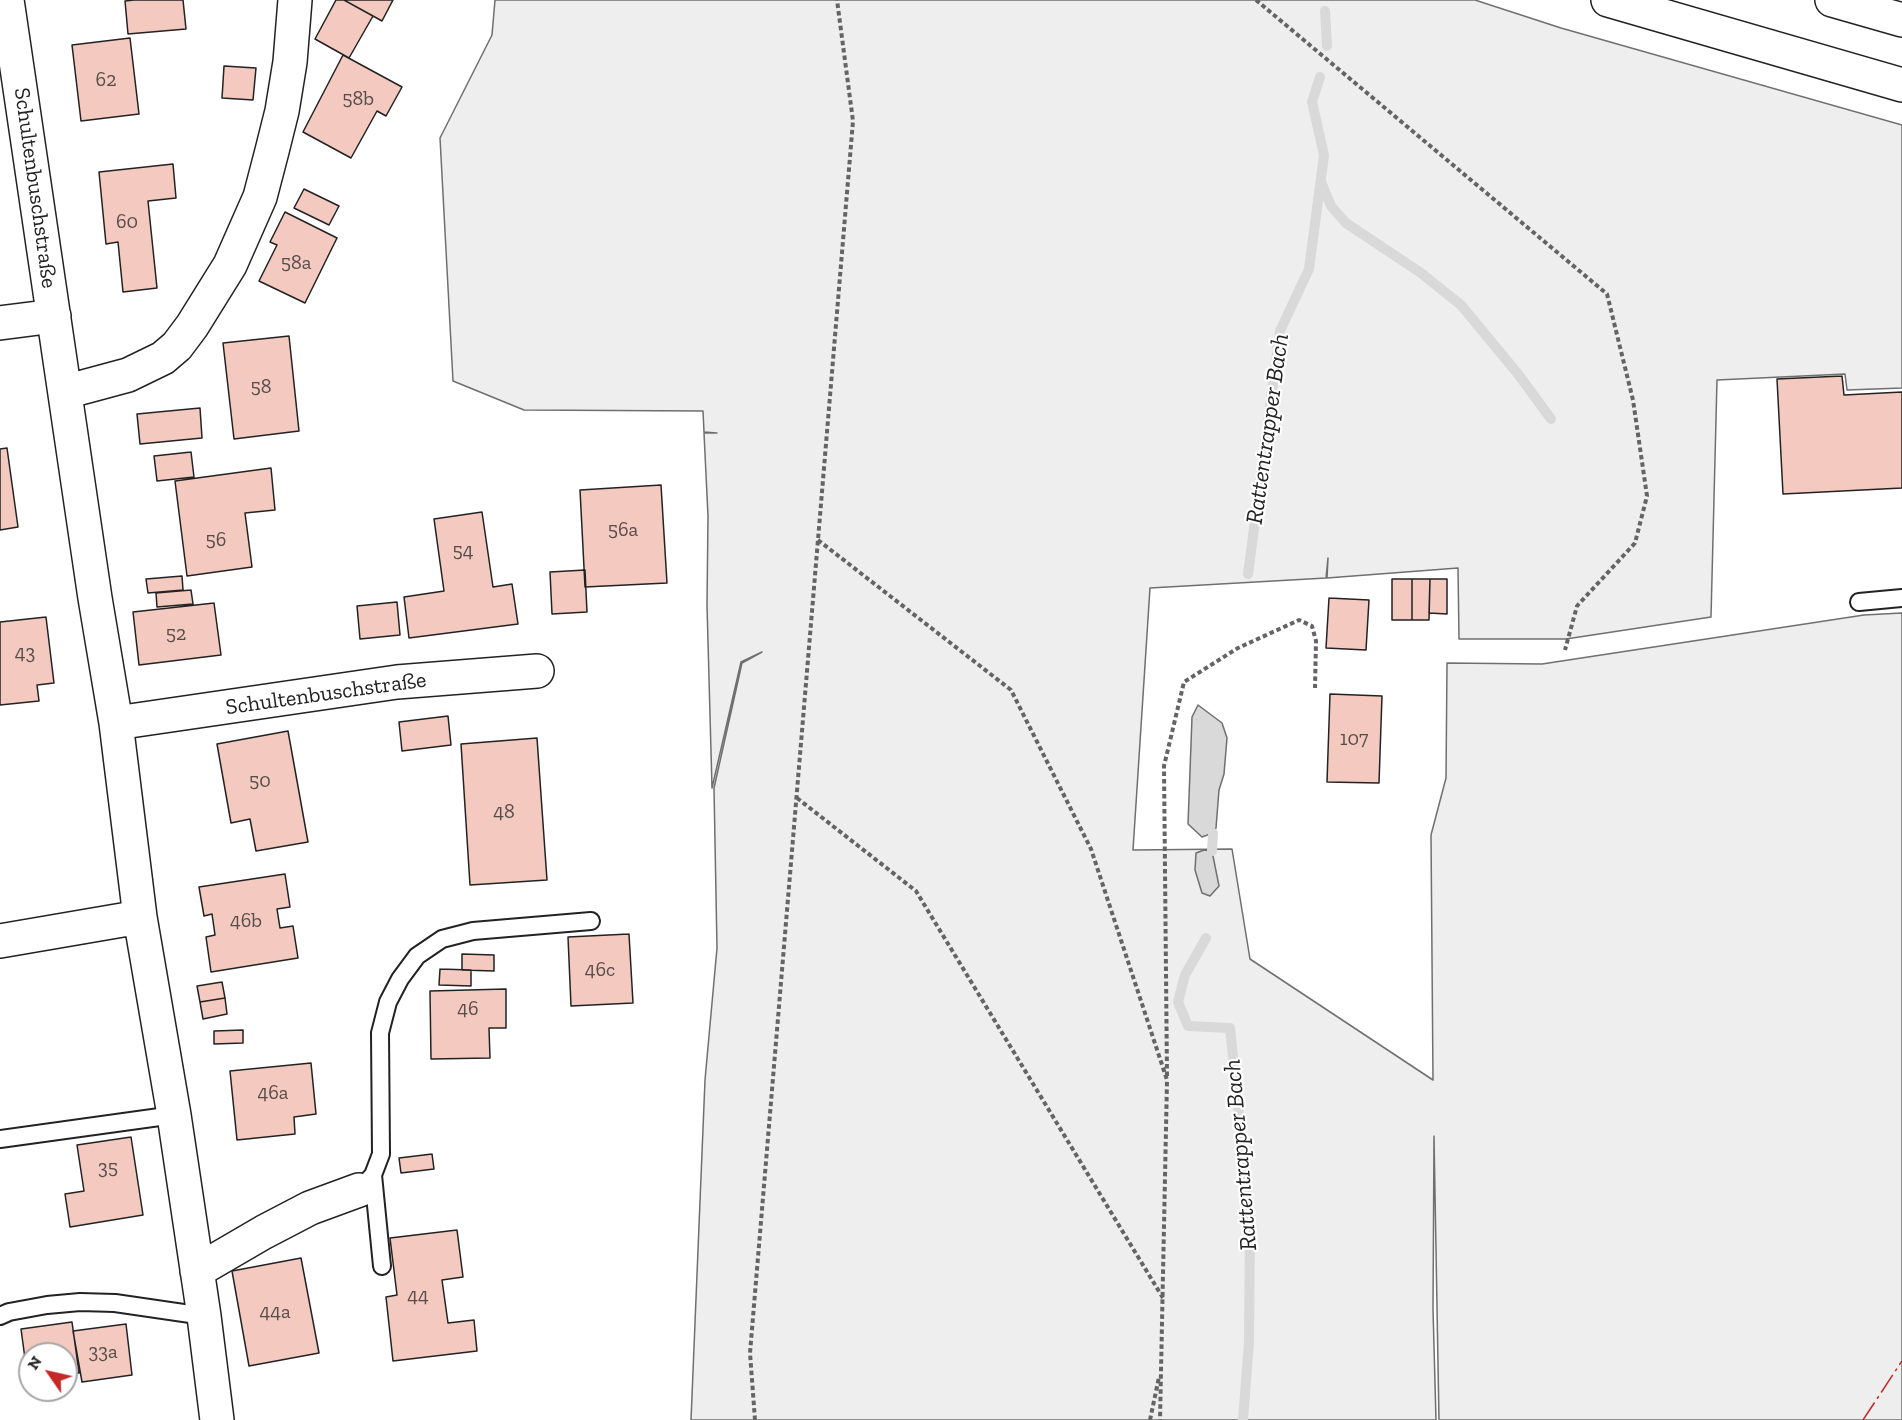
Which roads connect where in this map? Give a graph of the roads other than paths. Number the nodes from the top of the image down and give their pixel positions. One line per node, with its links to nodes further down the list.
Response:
1 (7, 0): 6 (main road, Schultenbuschstraße)
2 (295, 0): 10 (main road)
3 (1608, 0): 7 (main road)
4 (1832, 0): 5 (main road)
5 (1902, 20)
6 (8, 62): 8 (main road, Schultenbuschstraße)
7 (1902, 85)
8 (54, 316): 9 (main road, Schultenbuschstraße); 10 (main road, Schultenbuschstraße)
9 (0, 323)
10 (65, 392): 14 (main road, Schultenbuschstraße)
11 (1902, 598): 12 (lane)
12 (1859, 602)
13 (537, 671): 14 (main road, Schultenbuschstraße)
14 (116, 723): 15 (main road, Schultenbuschstraße)
15 (140, 917): 17 (main road); 18 (main road, Schultenbuschstraße)
16 (591, 921): 20 (lane)
17 (0, 941)
18 (174, 1115): 19 (lane); 22 (main road, Schultenbuschstraße)
19 (0, 1139)
20 (366, 1182): 21 (lane); 22 (main road)
21 (382, 1266)
22 (197, 1271): 24 (main road, Schultenbuschstraße)
23 (0, 1316): 24 (lane)
24 (204, 1316): 25 (main road, Schultenbuschstraße)
25 (217, 1420)

